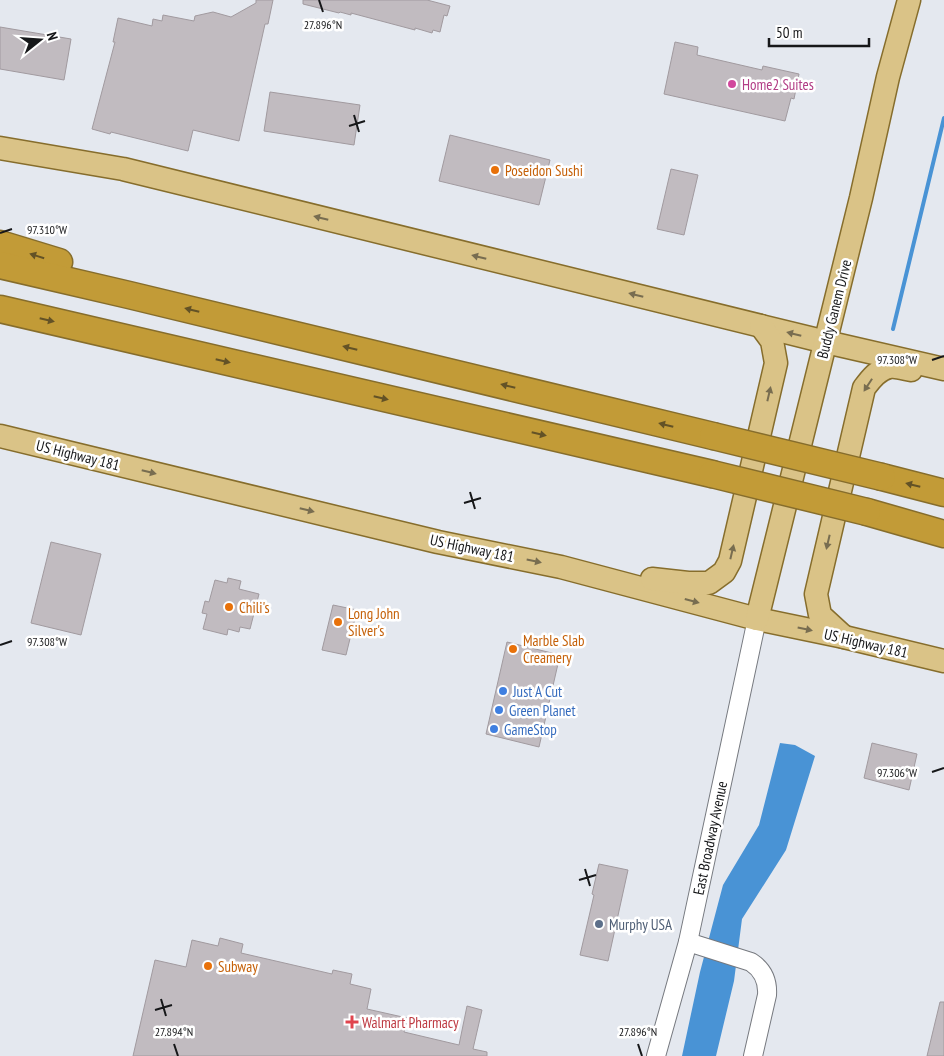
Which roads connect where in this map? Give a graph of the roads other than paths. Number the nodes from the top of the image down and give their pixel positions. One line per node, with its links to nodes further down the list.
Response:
1 (909, 0): 8 (main road, Buddy Ganem Drive)
2 (0, 148): 7 (main road, one-way to 2)
3 (0, 244): 5 (highway, one-way to 3)
4 (0, 265): 5 (highway)
5 (129, 295): 12 (highway, one-way to 5, bridge)
6 (0, 309): 13 (highway, one-way to 13, bridge)
7 (761, 326): 8 (main road, one-way to 7); 16 (main road, one-way to 7)
8 (826, 342): 9 (main road); 17 (main road, Buddy Ganem Drive)
9 (944, 369)
10 (944, 374): 18 (main road, one-way to 18)
11 (0, 436): 16 (main road, US Highway 181, one-way to 16)
12 (944, 492)
13 (873, 514): 14 (highway); 15 (highway)
14 (944, 534)
15 (944, 552)
16 (562, 567): 17 (main road, US Highway 181, one-way to 17)
17 (757, 619): 18 (main road, US Highway 181, one-way to 18); 20 (street, East Broadway Avenue)
18 (844, 637): 19 (main road, US Highway 181)
19 (944, 661)
20 (688, 942): 21 (street, East Broadway Avenue); 22 (street)
21 (656, 1056)
22 (753, 1056)

